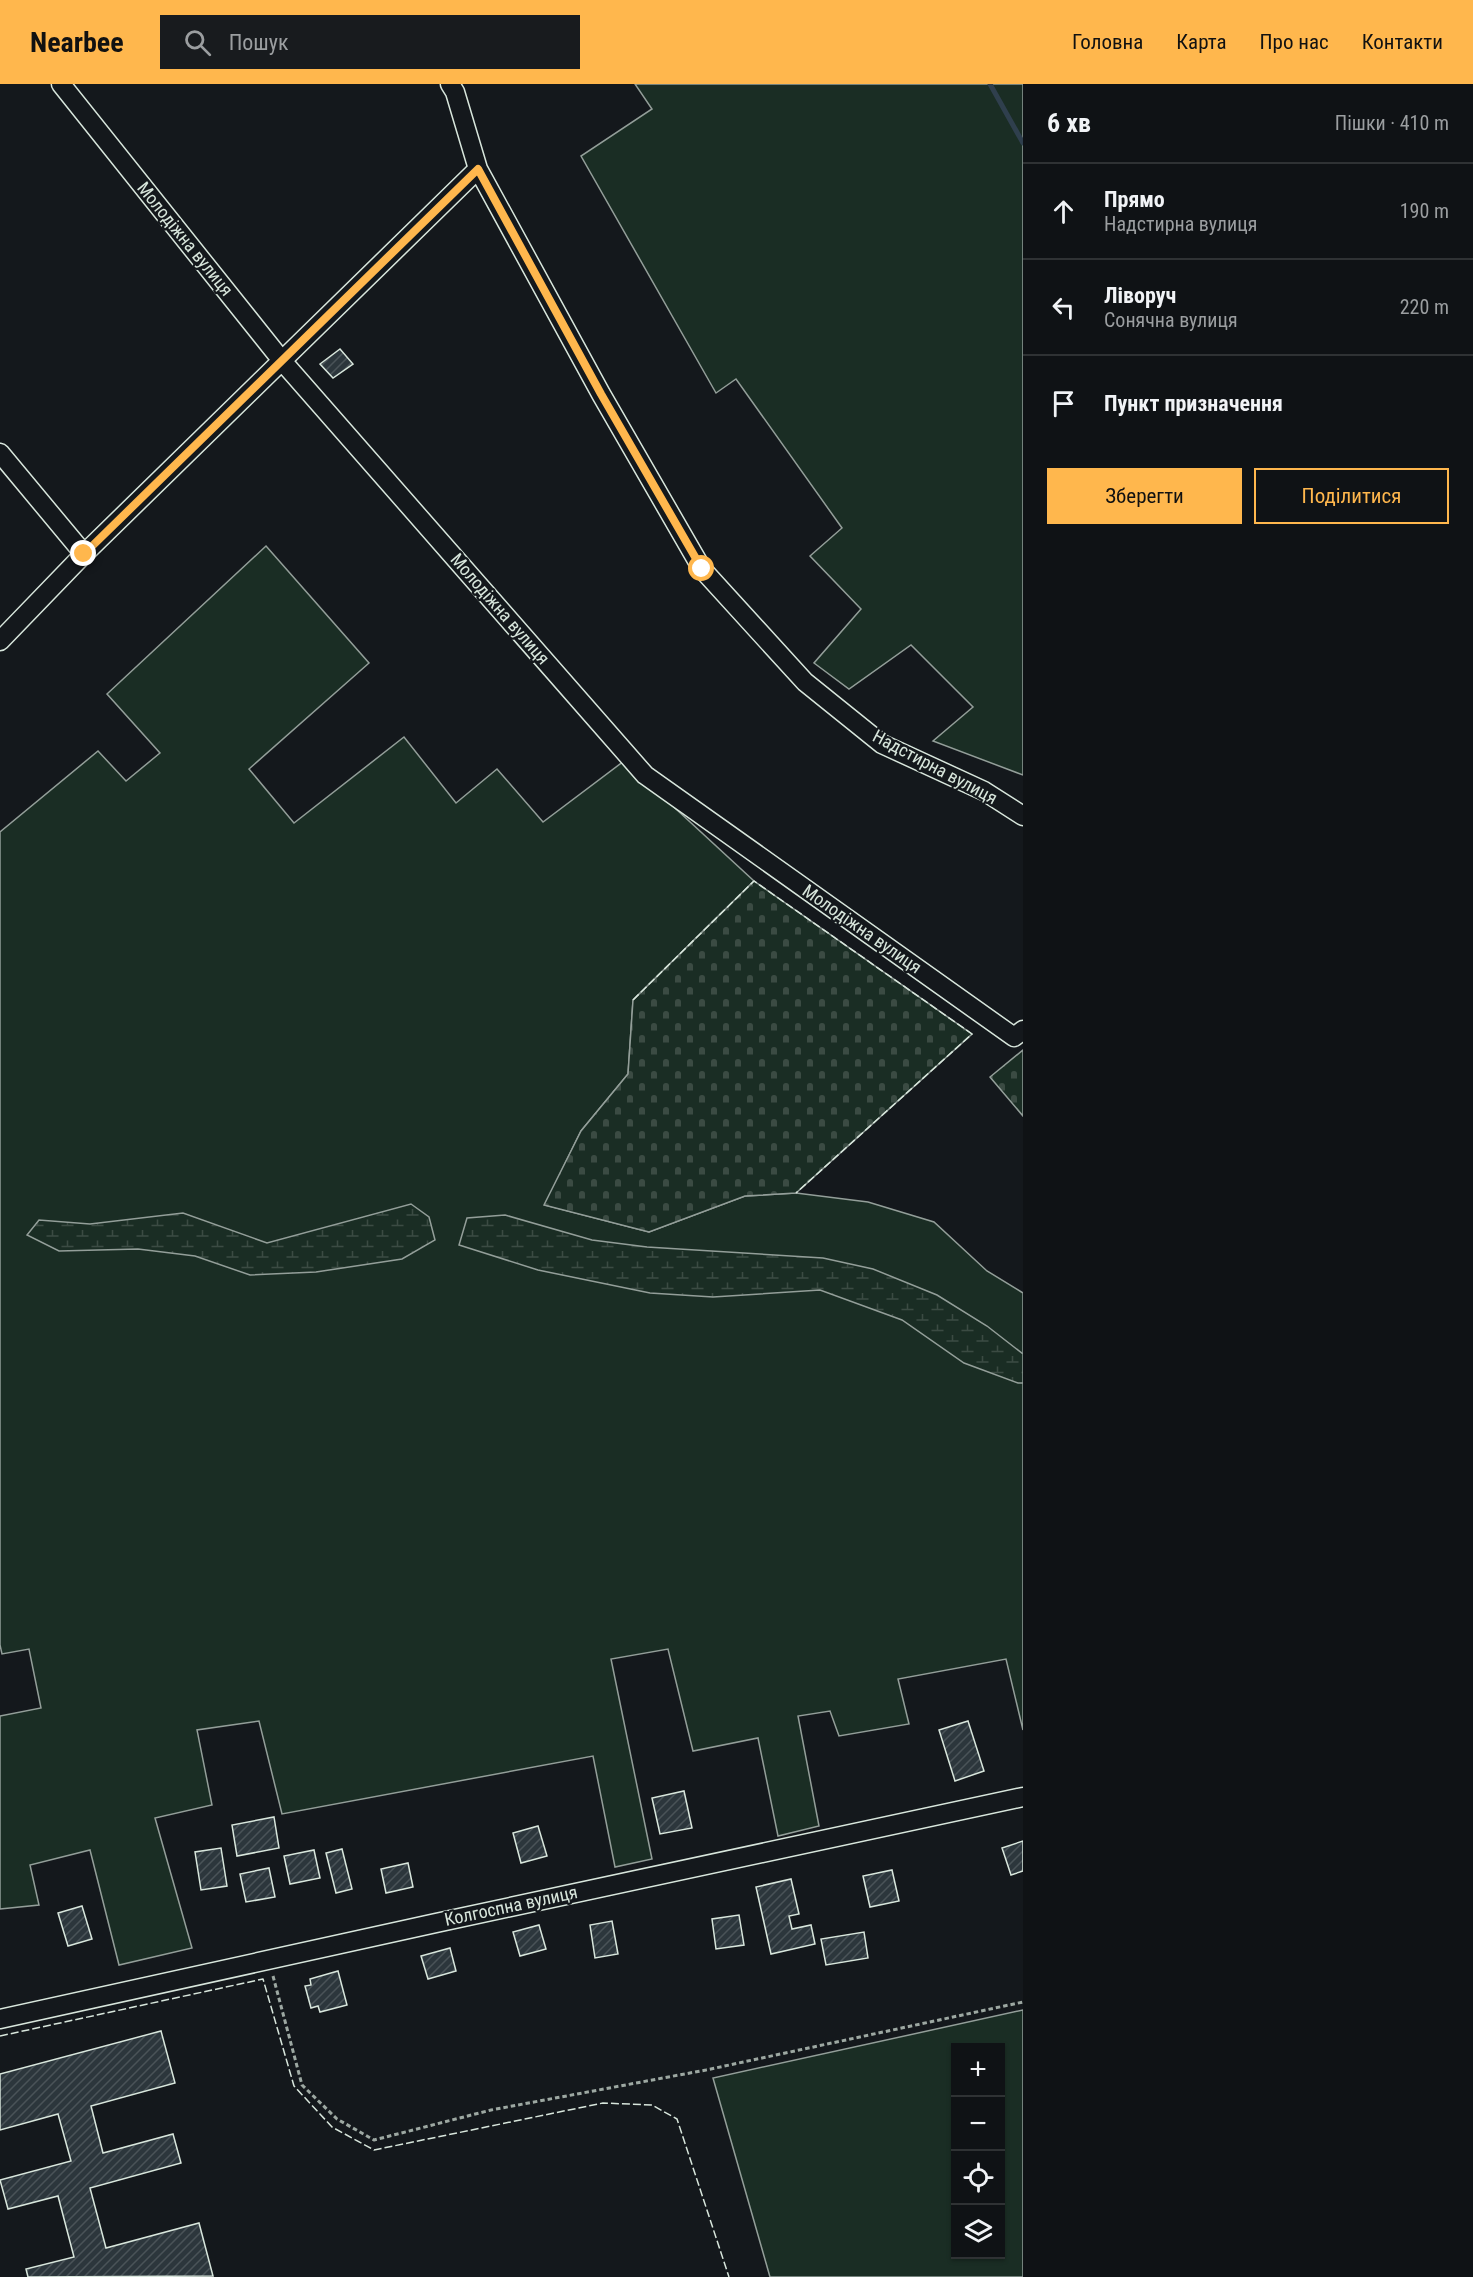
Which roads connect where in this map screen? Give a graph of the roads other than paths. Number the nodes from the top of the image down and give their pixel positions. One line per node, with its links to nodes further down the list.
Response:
1 (61, 84): 4 (street, Молодіжна вулиця)
2 (450, 84): 3 (street, Надстирна вулиця)
3 (478, 169): 4 (street); 8 (street, Надстирна вулиця)
4 (283, 362): 6 (street); 9 (street, Молодіжна вулиця)
5 (0, 453): 6 (street)
6 (84, 554): 7 (street)
7 (0, 640)
8 (1023, 816)
9 (1023, 1030)
10 (1023, 1797): 11 (street, Колгоспна вулиця)
11 (0, 2019)

